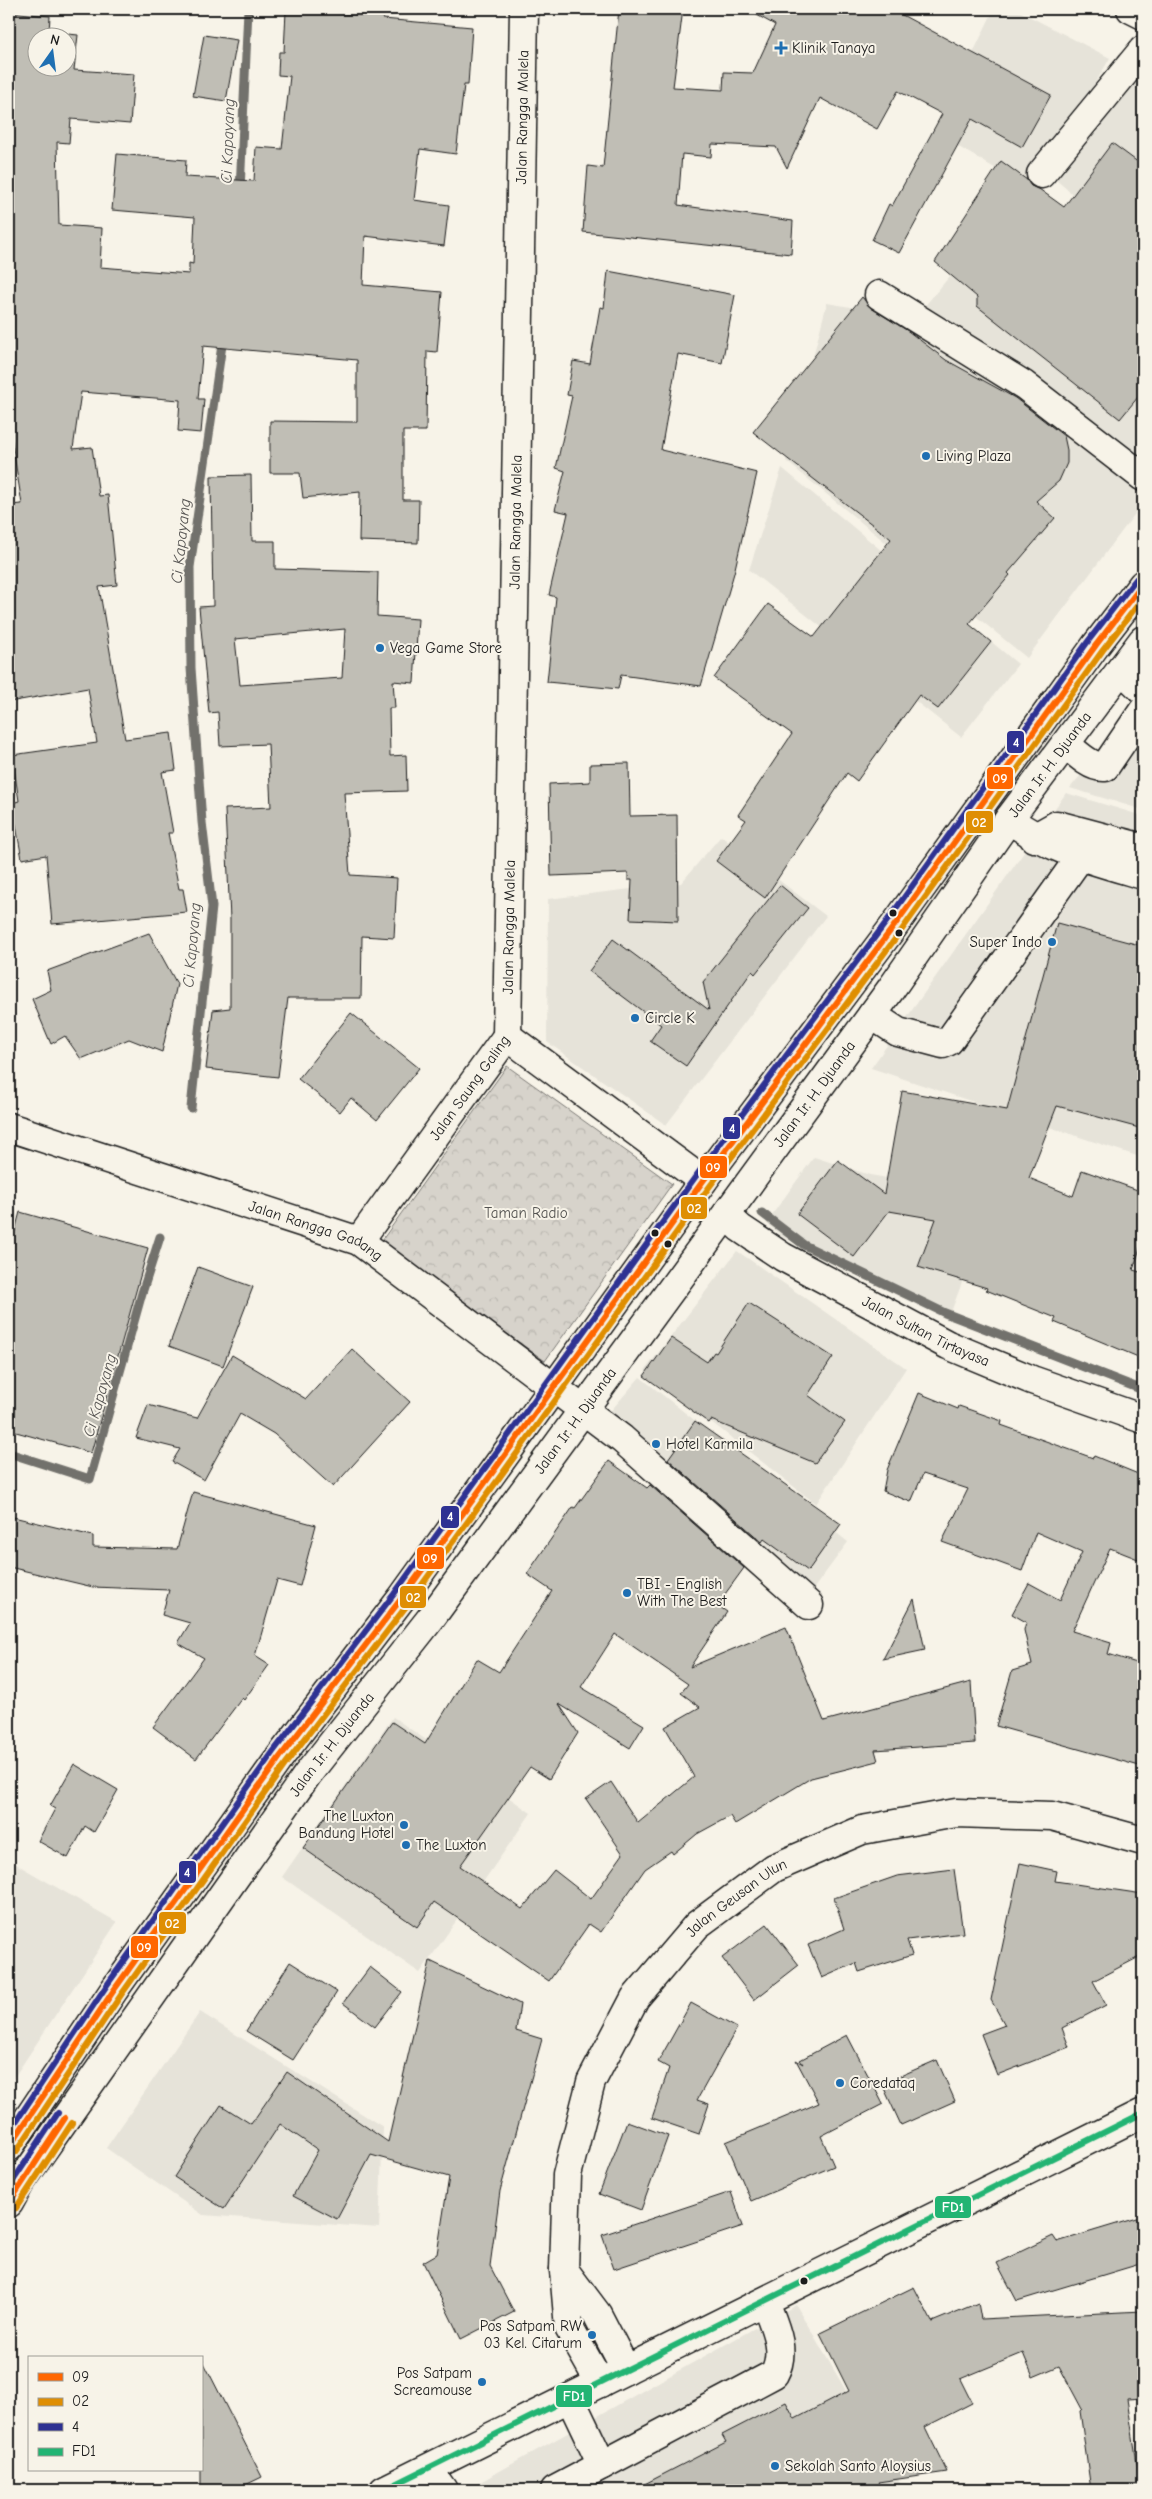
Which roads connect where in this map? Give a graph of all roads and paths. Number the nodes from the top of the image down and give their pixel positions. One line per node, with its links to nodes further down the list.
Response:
1 (524, 9): 20 (street, Jalan Rangga Malela)
2 (1131, 9): 3 (street)
3 (1143, 15)
4 (1143, 50): 5 (street)
5 (1042, 174)
6 (879, 296): 7 (street)
7 (1143, 477)
8 (1143, 584): 22 (street, Jalan Ir. H. Djuanda)
9 (1143, 640): 10 (street, Jalan Ir. H. Djuanda)
10 (1121, 669): 11 (street); 13 (street, Jalan Ir. H. Djuanda)
11 (1143, 690)
12 (1143, 711): 13 (street)
13 (1066, 744): 14 (street, Jalan Ir. H. Djuanda)
14 (1009, 819): 15 (street); 19 (street, Jalan Ir. H. Djuanda)
15 (1042, 841): 16 (street); 17 (street)
16 (1143, 848)
17 (1080, 857): 18 (street); 19 (street)
18 (1143, 875)
19 (872, 1015): 23 (street, Jalan Ir. H. Djuanda)
20 (507, 1036): 22 (street, Jalan Saung Galing); 24 (street, Jalan Saung Galing)
21 (9, 1127): 24 (street, Jalan Rangga Gadang)
22 (703, 1181): 25 (street, Jalan Ir. H. Djuanda)
23 (726, 1215): 26 (street, Jalan Ir. H. Djuanda); 27 (street, Jalan Sultan Tirtayasa)
24 (359, 1241): 25 (street, Jalan Rangga Gadang)
25 (553, 1388): 26 (street, Jalan Rangga Gadang); 30 (street, Jalan Ir. H. Djuanda)
26 (581, 1409): 28 (street, Jalan Rangga Gadang); 31 (street, Jalan Ir. H. Djuanda)
27 (1143, 1419)
28 (809, 1605)
29 (1143, 1841): 35 (street, Jalan Geusan Ulun)
30 (114, 1990): 31 (street); 33 (street, Jalan Ir. H. Djuanda)
31 (140, 2010): 34 (street, Jalan Ir. H. Djuanda)
32 (1143, 2113): 36 (street)
33 (9, 2147)
34 (9, 2203)
35 (564, 2270): 37 (street); 38 (street, Jalan Geusan Ulun)
36 (765, 2302): 37 (street); 40 (street)
37 (626, 2370): 38 (street)
38 (600, 2383): 39 (street)
39 (570, 2398): 40 (street); 41 (street)
40 (602, 2465): 43 (street)
41 (436, 2480): 42 (street)
42 (384, 2490)
43 (555, 2490)

